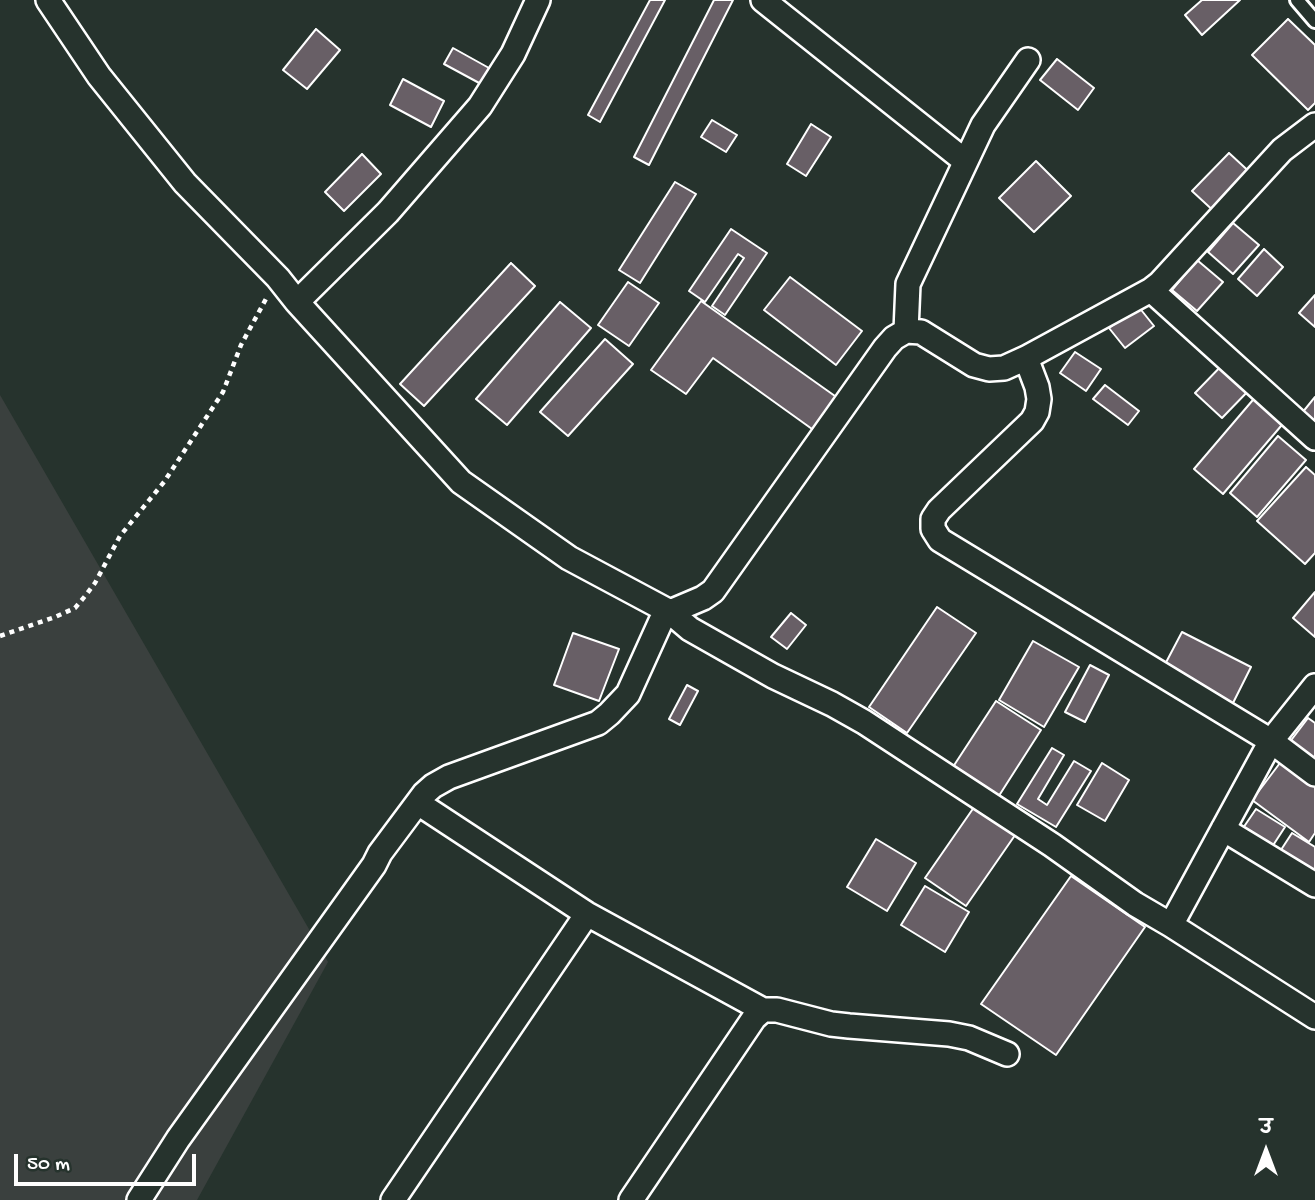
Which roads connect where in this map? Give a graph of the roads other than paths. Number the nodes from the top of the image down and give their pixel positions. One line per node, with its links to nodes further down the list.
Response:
1 (48, 0): 10 (street)
2 (538, 0): 10 (street)
3 (763, 0): 8 (street)
4 (1297, 0): 5 (lane)
5 (1315, 20)
6 (1028, 60): 8 (street)
7 (1315, 125): 9 (street)
8 (965, 161): 11 (street)
9 (1151, 289): 12 (street); 13 (street)
10 (297, 302): 14 (street)
11 (906, 331): 12 (street); 14 (street)
12 (1026, 358): 16 (street)
13 (1315, 438)
14 (670, 612): 18 (street); 22 (street)
15 (1315, 686): 16 (street)
16 (1271, 741): 17 (street); 19 (street)
17 (1315, 774)
18 (418, 803): 21 (street); 26 (street)
19 (1223, 829): 20 (street); 22 (street)
20 (1315, 885)
21 (587, 914): 23 (street); 27 (street)
22 (1171, 925): 24 (street)
23 (763, 1010): 25 (street); 28 (street)
24 (1315, 1017)
25 (1007, 1054)
26 (139, 1200)
27 (393, 1200)
28 (631, 1200)

